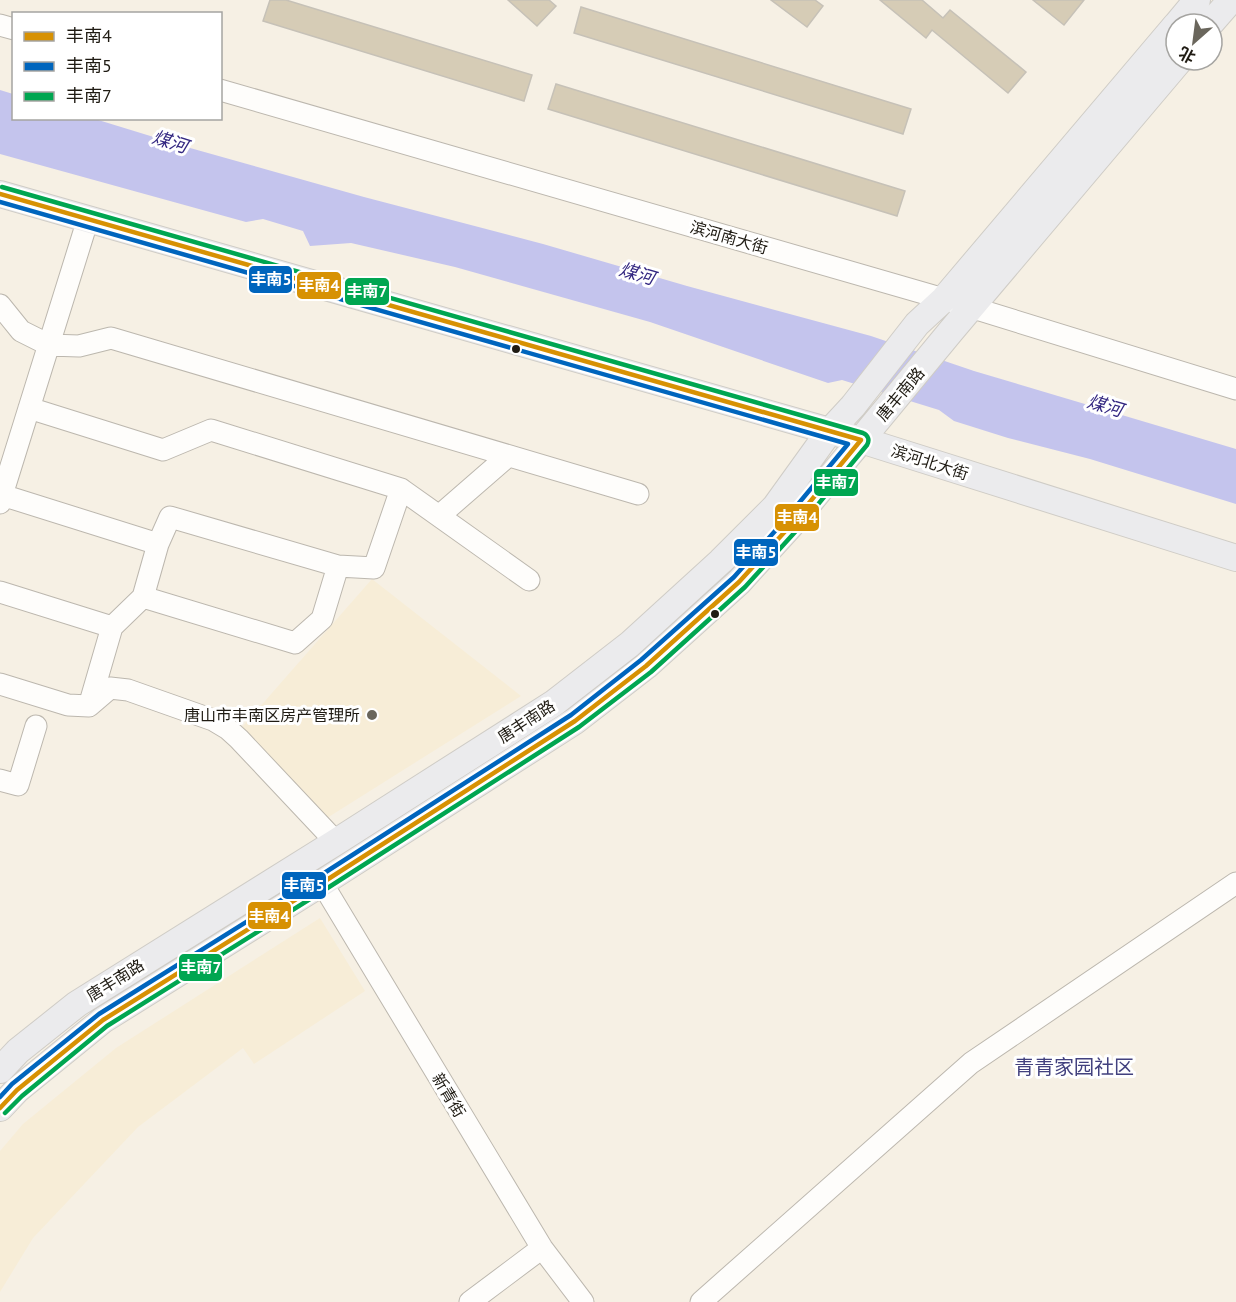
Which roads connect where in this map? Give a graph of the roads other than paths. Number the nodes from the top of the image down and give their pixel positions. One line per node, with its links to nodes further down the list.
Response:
1 (1197, 0): 3 (main road, 唐丰南路)
2 (1230, 0): 4 (main road)
3 (1187, 12)
4 (1220, 12)
5 (1164, 39): 10 (main road, 唐丰南路)
6 (1170, 72): 12 (main road, 唐丰南路)
7 (222, 91): 10 (street, 滨河南大街)
8 (0, 194): 9 (main road, 滨河北大街)
9 (88, 219): 13 (street); 16 (main road, 滨河北大街)
10 (944, 299): 12 (street, 滨河南大街); 16 (main road, 唐丰南路)
11 (0, 305): 13 (street)
12 (972, 308): 14 (street, 滨河南大街); 17 (main road, 唐丰南路)
13 (49, 345): 15 (street); 18 (street)
14 (1236, 389)
15 (29, 408): 19 (street); 20 (street)
16 (829, 432): 17 (main road, 滨河北大街); 35 (main road, 唐丰南路)
17 (861, 440): 25 (main road, 滨河北大街); 36 (main road, 唐丰南路)
18 (508, 456): 21 (street); 23 (street)
19 (5, 471): 22 (street)
20 (401, 489): 23 (street); 26 (street)
21 (638, 494)
22 (1, 498): 24 (street)
23 (439, 516): 27 (street)
24 (158, 544): 26 (street); 29 (street)
25 (1236, 558)
26 (338, 566): 29 (street)
27 (529, 580)
28 (0, 592): 30 (street)
29 (142, 597): 30 (street)
30 (112, 627): 32 (street)
31 (0, 684): 32 (street)
32 (89, 706): 35 (street)
33 (36, 726): 34 (street)
34 (0, 780)
35 (336, 842): 38 (main road, 唐丰南路)
36 (322, 883): 39 (main road, 唐丰南路); 40 (street, 新青街)
37 (1236, 883): 43 (street)
38 (0, 1071)
39 (0, 1108)
40 (542, 1248): 41 (street); 42 (street, 新青街)
41 (470, 1302)
42 (583, 1302)
43 (701, 1302)

